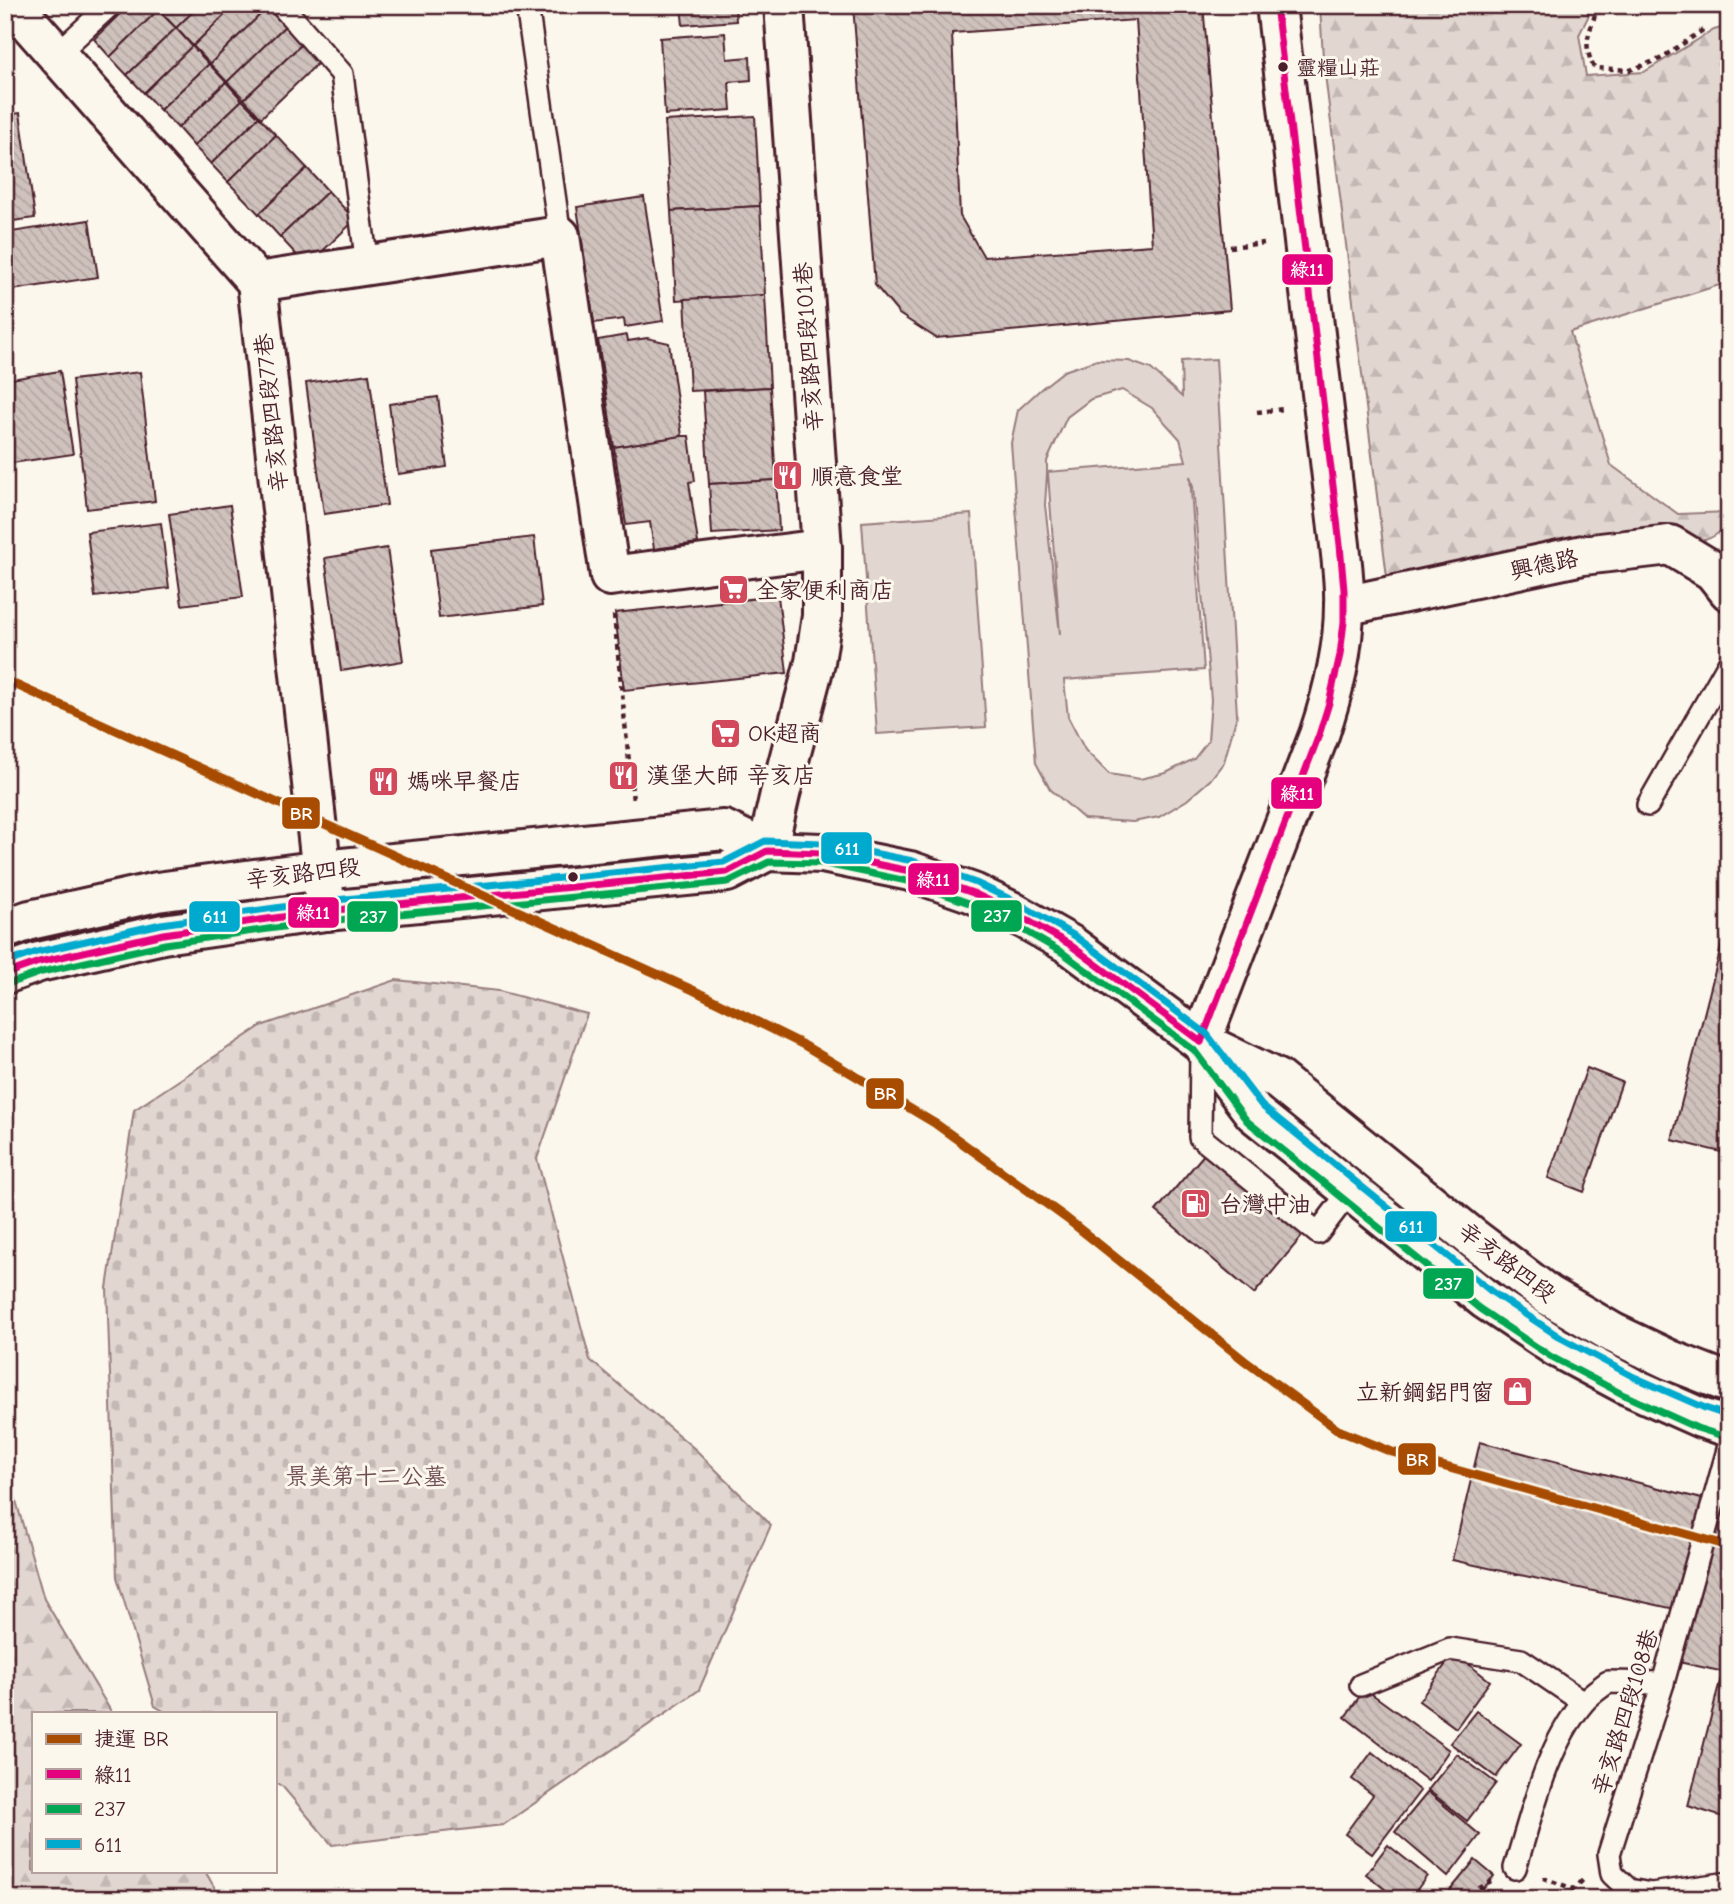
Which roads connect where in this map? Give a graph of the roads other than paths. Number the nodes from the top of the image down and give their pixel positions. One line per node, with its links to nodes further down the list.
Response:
1 (13, 5): 7 (street)
2 (110, 5): 7 (lane)
3 (281, 5): 9 (lane)
4 (527, 5): 8 (lane)
5 (783, 5): 11 (street, 辛亥路四段101巷)
6 (1276, 5): 13 (street)
7 (56, 55): 10 (street)
8 (561, 236): 9 (street); 11 (street)
9 (367, 265): 10 (street)
10 (257, 282): 17 (street, 辛亥路四段77巷)
11 (822, 549): 16 (street, 辛亥路四段101巷)
12 (1729, 592): 13 (street, 興德路)
13 (1345, 606): 21 (street)
14 (1729, 663): 15 (lane)
15 (1647, 805)
16 (767, 851): 17 (street, 辛亥路四段); 18 (street, 辛亥路四段); 21 (street, 辛亥路四段)
17 (322, 870): 18 (street, 辛亥路四段77巷); 19 (street, 辛亥路四段)
18 (326, 911): 20 (street, 辛亥路四段)
19 (5, 929)
20 (5, 974)
21 (1201, 1042): 22 (street, 辛亥路四段); 22 (lane); 23 (street, 辛亥路四段)
22 (1350, 1191): 24 (street, 辛亥路四段)
23 (1729, 1383)
24 (1729, 1427)
25 (1729, 1446): 26 (lane, 辛亥路四段108巷)
26 (1662, 1683): 28 (lane); 30 (lane, 辛亥路四段108巷)
27 (1361, 1685): 28 (lane)
28 (1583, 1702): 29 (lane)
29 (1515, 1868)
30 (1729, 1883)

